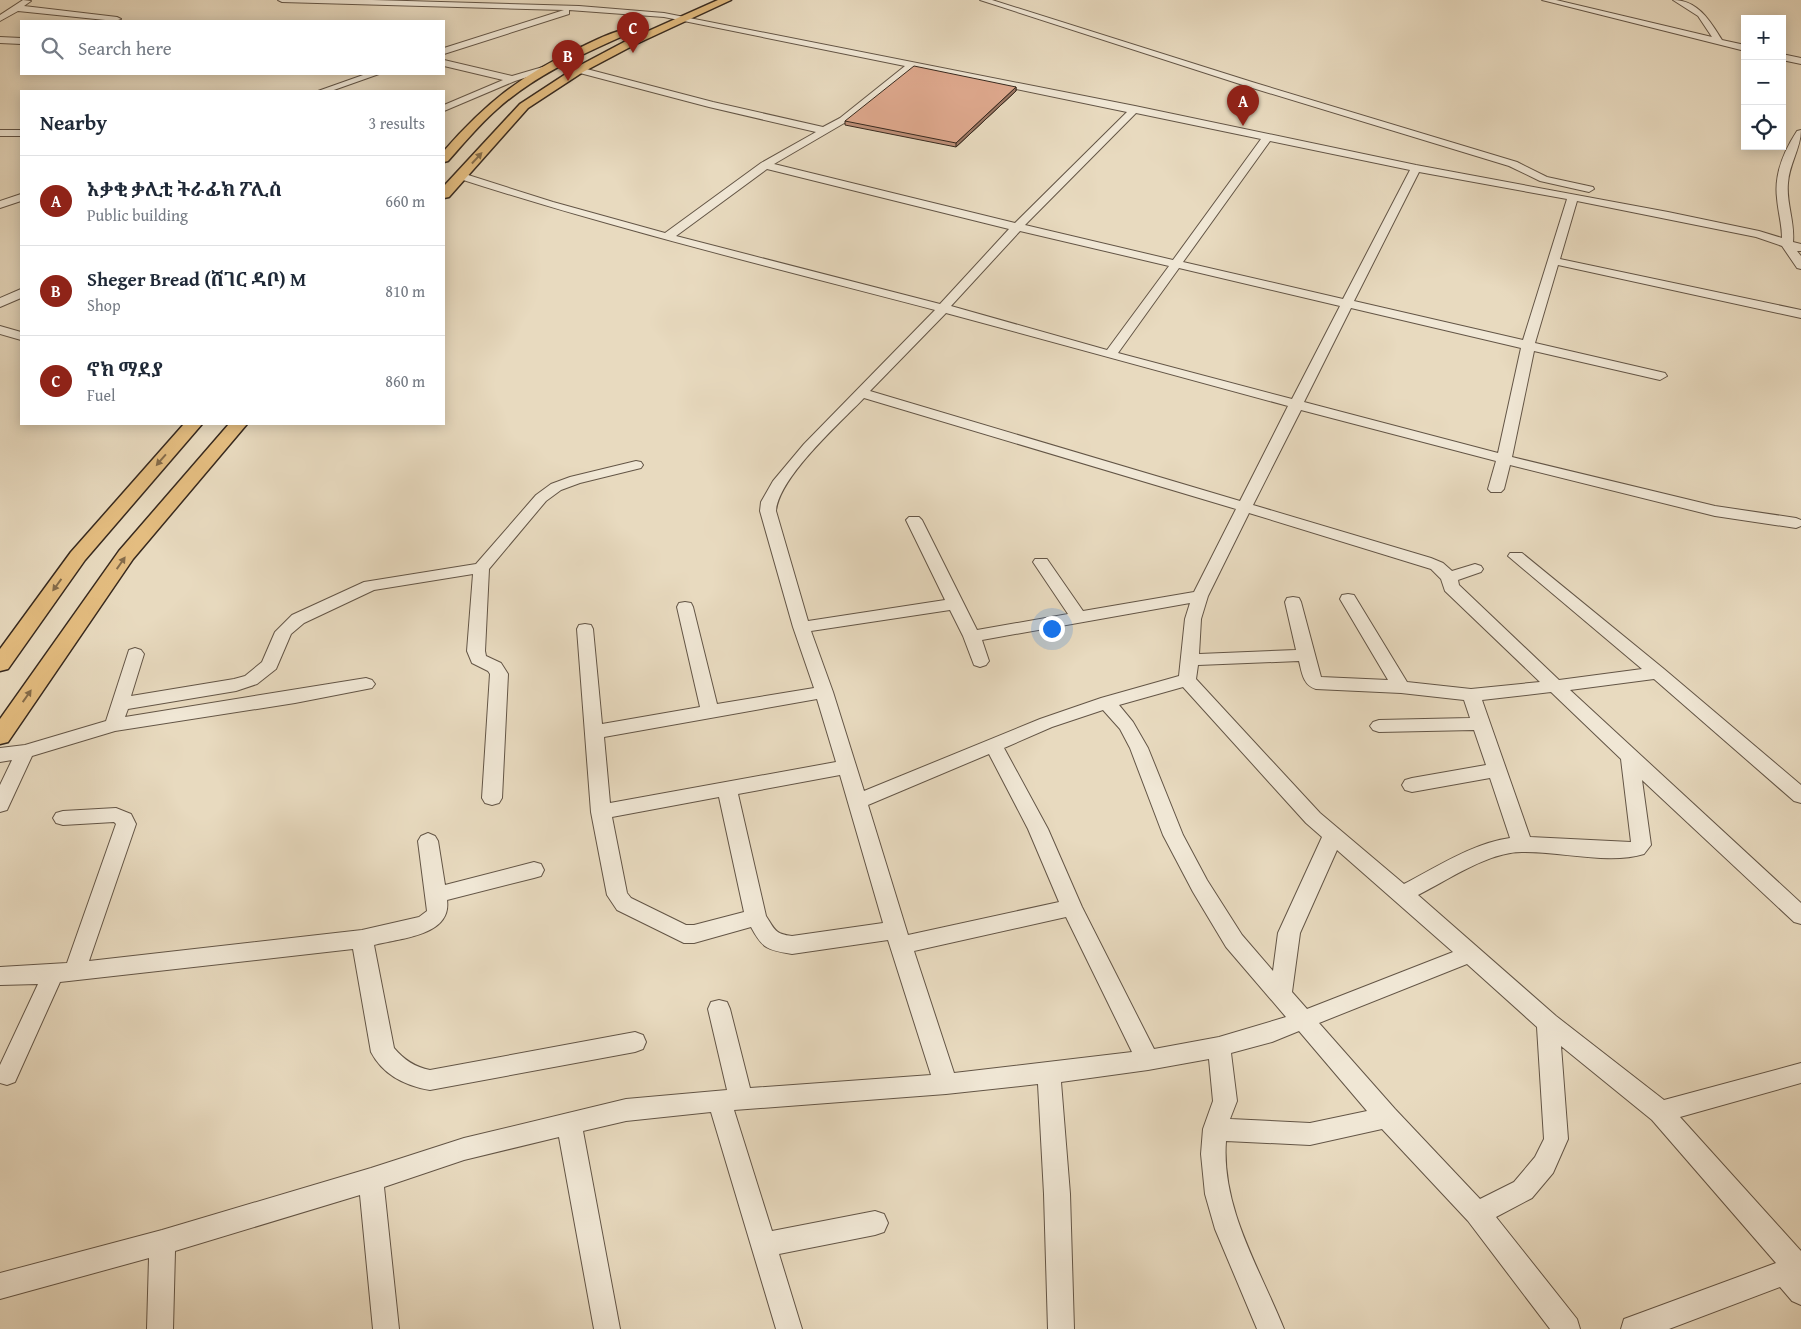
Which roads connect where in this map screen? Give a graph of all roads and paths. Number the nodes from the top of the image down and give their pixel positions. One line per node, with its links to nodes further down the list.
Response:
1 (28, 0): 9 (street)
2 (282, 0): 11 (street)
3 (605, 0): 11 (street)
4 (726, 0): 17 (main road)
5 (984, 0): 51 (street)
6 (1546, 0): 23 (street)
7 (1678, 0): 23 (street)
8 (691, 4): 13 (main road)
9 (17, 8): 14 (street); 15 (street)
10 (105, 8): 14 (street)
11 (579, 8): 12 (street); 13 (street)
12 (569, 11): 18 (street); 22 (street)
13 (664, 15): 17 (street); 18 (main road)
14 (84, 16): 16 (street)
15 (0, 19)
16 (117, 19)
17 (681, 19): 31 (street); 32 (main road)
18 (647, 22)
19 (626, 31): 27 (main road)
20 (0, 40): 21 (street)
21 (20, 40)
22 (472, 42): 24 (street); 26 (street)
23 (1718, 42): 25 (street)
24 (445, 43)
25 (1741, 47)
26 (445, 51)
27 (568, 58): 32 (main road); 34 (main road)
28 (1786, 58): 29 (street)
29 (1801, 61)
30 (445, 63): 34 (street)
31 (912, 65): 37 (street); 38 (street)
32 (579, 70): 34 (main road); 38 (street); 46 (main road, one-way to 32)
33 (371, 75): 35 (street)
34 (512, 86): 36 (street); 43 (main road)
35 (326, 90)
36 (445, 108)
37 (1135, 109): 42 (street); 52 (street)
38 (826, 131): 44 (street)
39 (0, 133): 40 (street)
40 (20, 133)
41 (1801, 133): 54 (street)
42 (1268, 137): 45 (street); 57 (street)
43 (445, 157)
44 (765, 166): 52 (street); 53 (street)
45 (1416, 168): 49 (street); 61 (street)
46 (460, 176): 47 (main road); 53 (street)
47 (445, 193)
48 (20, 197): 50 (street)
49 (1573, 198): 51 (street); 56 (street)
50 (0, 204)
51 (1668, 215): 54 (street)
52 (1017, 227): 57 (street); 62 (street)
53 (667, 237): 62 (street)
54 (1793, 238): 55 (street); 58 (street)
55 (1801, 248)
56 (1555, 261): 63 (street); 66 (street)
57 (1177, 264): 61 (street); 67 (street)
58 (1801, 265)
59 (20, 293): 60 (street)
60 (1, 301)
61 (1346, 304): 66 (street); 70 (street)
62 (943, 308): 67 (street); 69 (street)
63 (1801, 314)
64 (0, 330): 65 (street)
65 (20, 336)
66 (1528, 346): 68 (street); 73 (street)
67 (1110, 355): 70 (street)
68 (1660, 376)
69 (861, 393): 76 (street); 90 (street)
70 (1297, 404): 73 (street); 76 (street)
71 (192, 425): 96 (main road, one-way to 96)
72 (237, 425): 111 (main road, one-way to 72)
73 (1504, 459): 75 (street); 78 (street)
74 (636, 464): 81 (street)
75 (1496, 489)
76 (1245, 507): 83 (street); 84 (street)
77 (914, 520): 87 (street)
78 (1796, 523)
79 (1516, 556): 98 (street)
80 (1041, 562): 89 (street)
81 (481, 568): 105 (street); 121 (street)
82 (1475, 569): 83 (street)
83 (1449, 577): 100 (street)
84 (1200, 596): 89 (street); 97 (street)
85 (1348, 599): 101 (street)
86 (1293, 602): 94 (street)
87 (955, 604): 90 (street); 92 (street)
88 (685, 607): 106 (street)
89 (1078, 617): 92 (street)
90 (801, 627): 102 (street)
91 (585, 629): 110 (street)
92 (972, 636): 95 (street)
93 (135, 654): 105 (street)
94 (1306, 655): 97 (street); 101 (street)
95 (980, 661)
96 (0, 664)
97 (1189, 670): 104 (street); 126 (street)
98 (1658, 672): 100 (street); 120 (street)
99 (366, 684): 108 (street)
100 (1556, 686): 103 (street); 115 (street)
101 (1401, 687): 103 (street)
102 (824, 692): 106 (street); 116 (street)
103 (1471, 695): 107 (street)
104 (1107, 702): 112 (street); 141 (street)
105 (120, 704): 108 (street)
106 (710, 712): 110 (street)
107 (1480, 724): 109 (street); 117 (street)
108 (114, 725): 113 (street)
109 (1380, 726)
110 (593, 732): 124 (street)
111 (0, 736)
112 (993, 745): 122 (street); 132 (street)
113 (24, 752): 114 (street); 123 (street)
114 (0, 755)
115 (1630, 757): 128 (street); 133 (street)
116 (847, 767): 119 (street); 122 (street)
117 (1496, 770): 118 (street); 128 (street)
118 (1412, 785)
119 (727, 789): 124 (street); 134 (street)
120 (1801, 796)
121 (492, 798)
122 (858, 801): 135 (street)
123 (0, 806)
124 (601, 812): 134 (street)
125 (63, 818): 138 (street)
126 (1333, 836): 130 (street); 141 (street)
127 (428, 841): 131 (street)
128 (1522, 844): 130 (street)
129 (534, 870): 131 (street)
130 (1402, 894): 137 (street)
131 (436, 895): 136 (street)
132 (1072, 908): 135 (street); 147 (street)
133 (1801, 916)
134 (756, 917): 135 (street)
135 (899, 938): 151 (street)
136 (362, 939): 138 (street); 145 (street)
137 (1470, 954): 143 (street); 144 (street)
138 (76, 971): 139 (street)
139 (52, 974): 140 (street); 150 (street)
140 (0, 976)
141 (1281, 993): 143 (street)
142 (719, 1010): 152 (street)
143 (1302, 1019): 146 (street); 154 (street)
144 (1548, 1024): 153 (street); 158 (street)
145 (635, 1042)
146 (1219, 1046): 147 (street); 156 (street)
147 (1148, 1060): 148 (street)
148 (1049, 1073): 151 (street); 169 (street)
149 (1801, 1073): 153 (street)
150 (7, 1075)
151 (946, 1084): 152 (street)
152 (730, 1100): 155 (street); 161 (street)
153 (1660, 1112): 162 (street)
154 (1387, 1117): 156 (street); 158 (street)
155 (569, 1123): 157 (street); 167 (street)
156 (1215, 1129): 170 (street)
157 (371, 1180): 160 (street); 166 (street)
158 (1477, 1213): 171 (street)
159 (874, 1224): 161 (street)
160 (162, 1242): 163 (street); 165 (street)
161 (763, 1245): 168 (street)
162 (1796, 1273): 164 (street)
163 (0, 1286)
164 (1638, 1328)
165 (160, 1329)
166 (386, 1329)
167 (607, 1329)
168 (789, 1329)
169 (1062, 1329)
170 (1272, 1329)
171 (1567, 1329)

